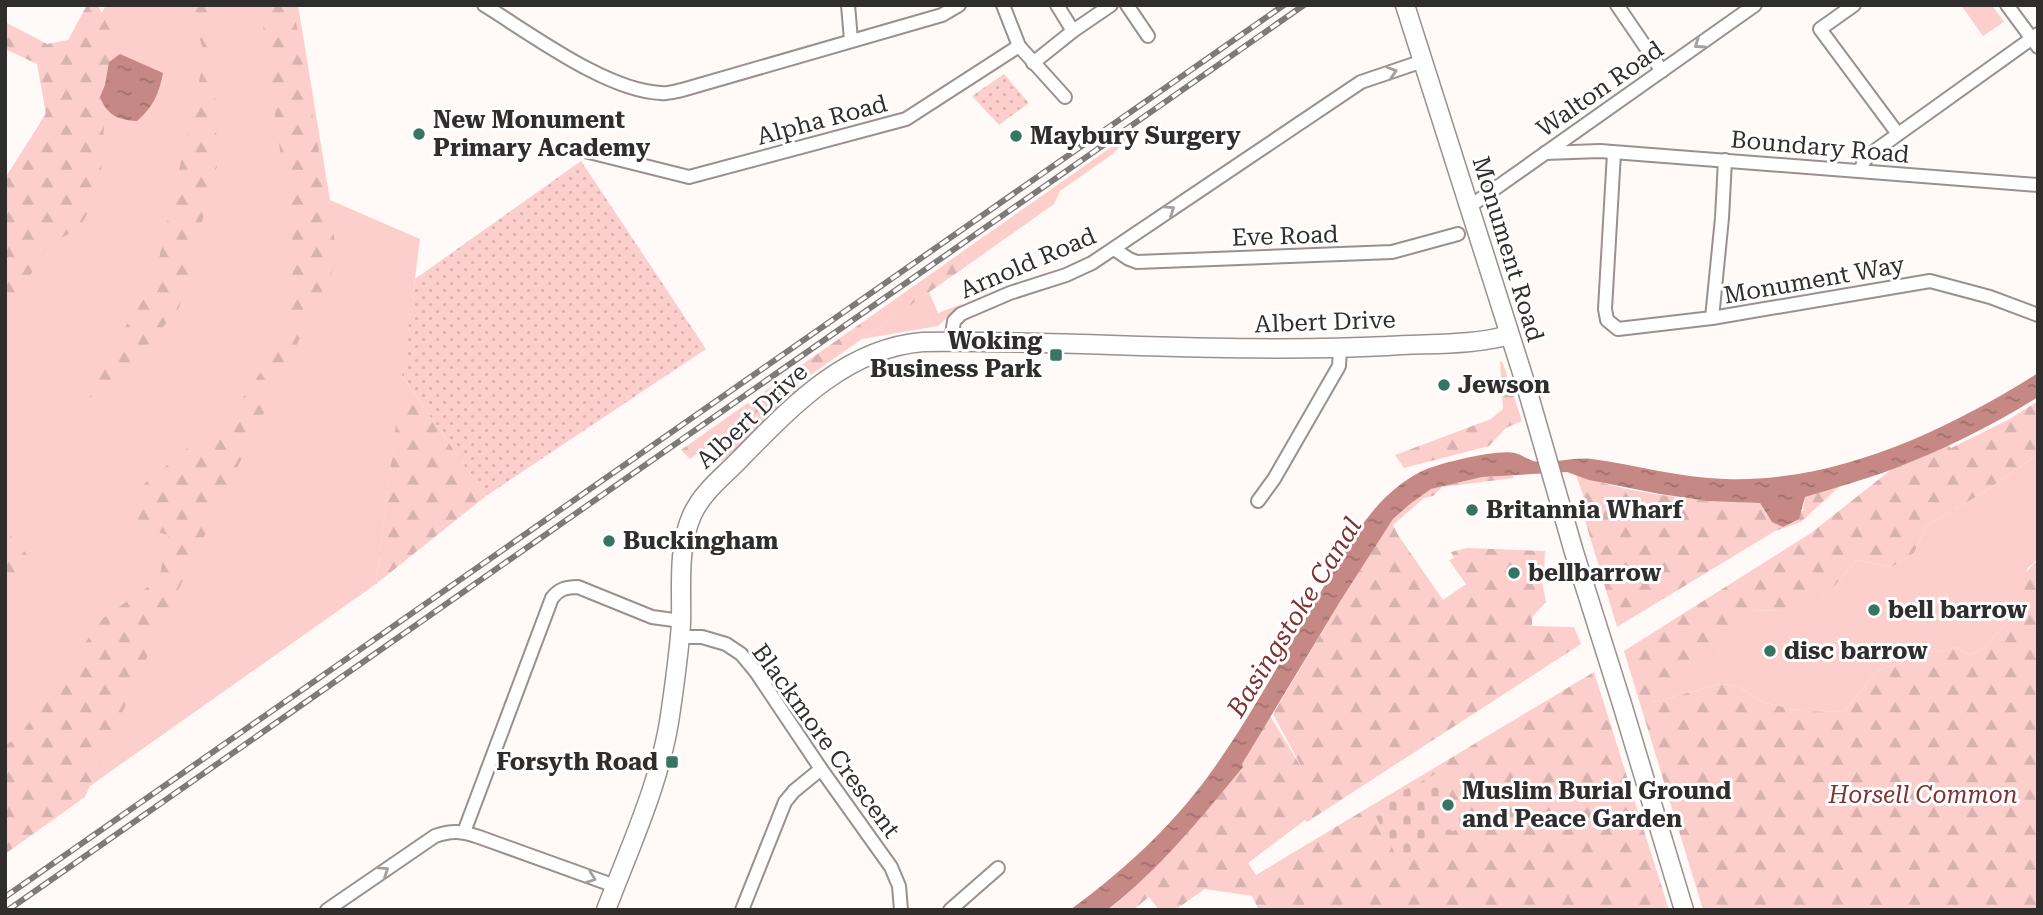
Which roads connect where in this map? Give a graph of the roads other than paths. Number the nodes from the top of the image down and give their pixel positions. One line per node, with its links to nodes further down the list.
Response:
1 (484, 5): 15 (street)
2 (848, 5): 15 (street)
3 (959, 5): 15 (street)
4 (1003, 5): 17 (street)
5 (1057, 5): 13 (street)
6 (1111, 5): 13 (street)
7 (1127, 5): 14 (street)
8 (1405, 5): 18 (street, Monument Road)
9 (1617, 5): 20 (street)
10 (1755, 5): 20 (street, Walton Road, one-way to 20)
11 (1854, 5): 23 (street)
12 (2007, 5): 16 (street)
13 (1073, 31): 19 (street)
14 (1148, 36)
15 (851, 40)
16 (2036, 40): 23 (street)
17 (1019, 46): 19 (street); 24 (street, Alpha Road)
18 (1423, 61): 31 (street, Monument Road); 33 (street, Arnold Road, one-way to 18)
19 (1033, 63): 21 (street)
20 (1662, 71): 22 (street, Walton Road)
21 (1065, 97)
22 (1580, 127): 25 (street); 26 (street, Walton Road)
23 (1898, 134): 29 (street)
24 (576, 149)
25 (1600, 151): 26 (street, Boundary Road); 27 (street, Boundary Road)
26 (1545, 153): 31 (street, Walton Road)
27 (1614, 153): 28 (street, Boundary Road); 35 (street, Monument Way)
28 (1725, 160): 29 (street, Boundary Road); 35 (street)
29 (1861, 171): 30 (street, Boundary Road)
30 (2038, 185)
31 (1469, 207): 36 (street, Monument Road)
32 (1458, 234): 33 (street, Eve Road)
33 (1114, 249): 37 (street, Arnold Road)
34 (2038, 315): 35 (street, Monument Way)
35 (1712, 318)
36 (1509, 335): 38 (street, Albert Drive); 50 (street, Monument Road)
37 (951, 341): 38 (street, Albert Drive); 40 (street, Albert Drive)
38 (1339, 349): 39 (street)
39 (1258, 501)
40 (680, 629): 41 (street, Blackmore Crescent); 42 (street, Blackmore Crescent); 44 (street, Albert Drive)
41 (821, 769): 47 (street); 48 (street, Blackmore Crescent)
42 (464, 832): 44 (street, one-way to 44); 45 (street, one-way to 42)
43 (998, 869): 49 (street)
44 (615, 887): 46 (street, Albert Drive)
45 (327, 910)
46 (606, 910)
47 (742, 910)
48 (901, 910)
49 (950, 910)
50 (1684, 910)

